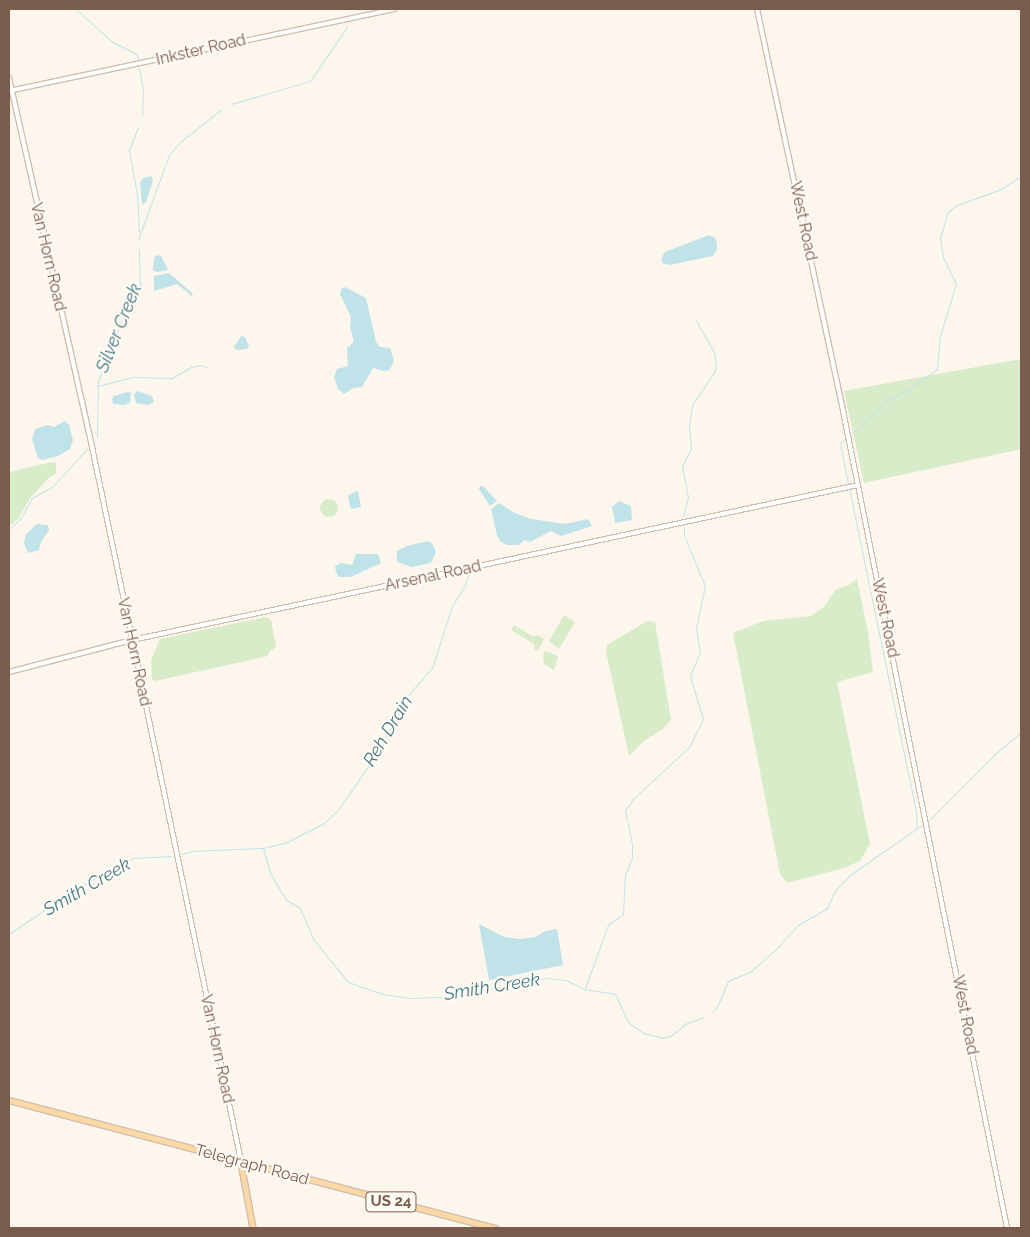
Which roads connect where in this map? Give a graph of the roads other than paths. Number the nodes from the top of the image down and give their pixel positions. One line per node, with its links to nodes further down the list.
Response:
1 (394, 9): 4 (street, Inkster Road)
2 (757, 9): 5 (street, West Road)
3 (9, 78): 4 (street, Van Horn Road)
4 (10, 91): 6 (street, Van Horn Road)
5 (858, 485): 6 (street, Arsenal Road); 12 (street, West Road)
6 (132, 640): 7 (street, Arsenal Road); 9 (street, Van Horn Road)
7 (9, 672)
8 (9, 1100): 9 (main road, Telegraph Road / US 24)
9 (241, 1162): 10 (main road, Van Horn Road); 11 (main road, Telegraph Road / US 24)
10 (253, 1228)
11 (495, 1228)
12 (1007, 1228)

